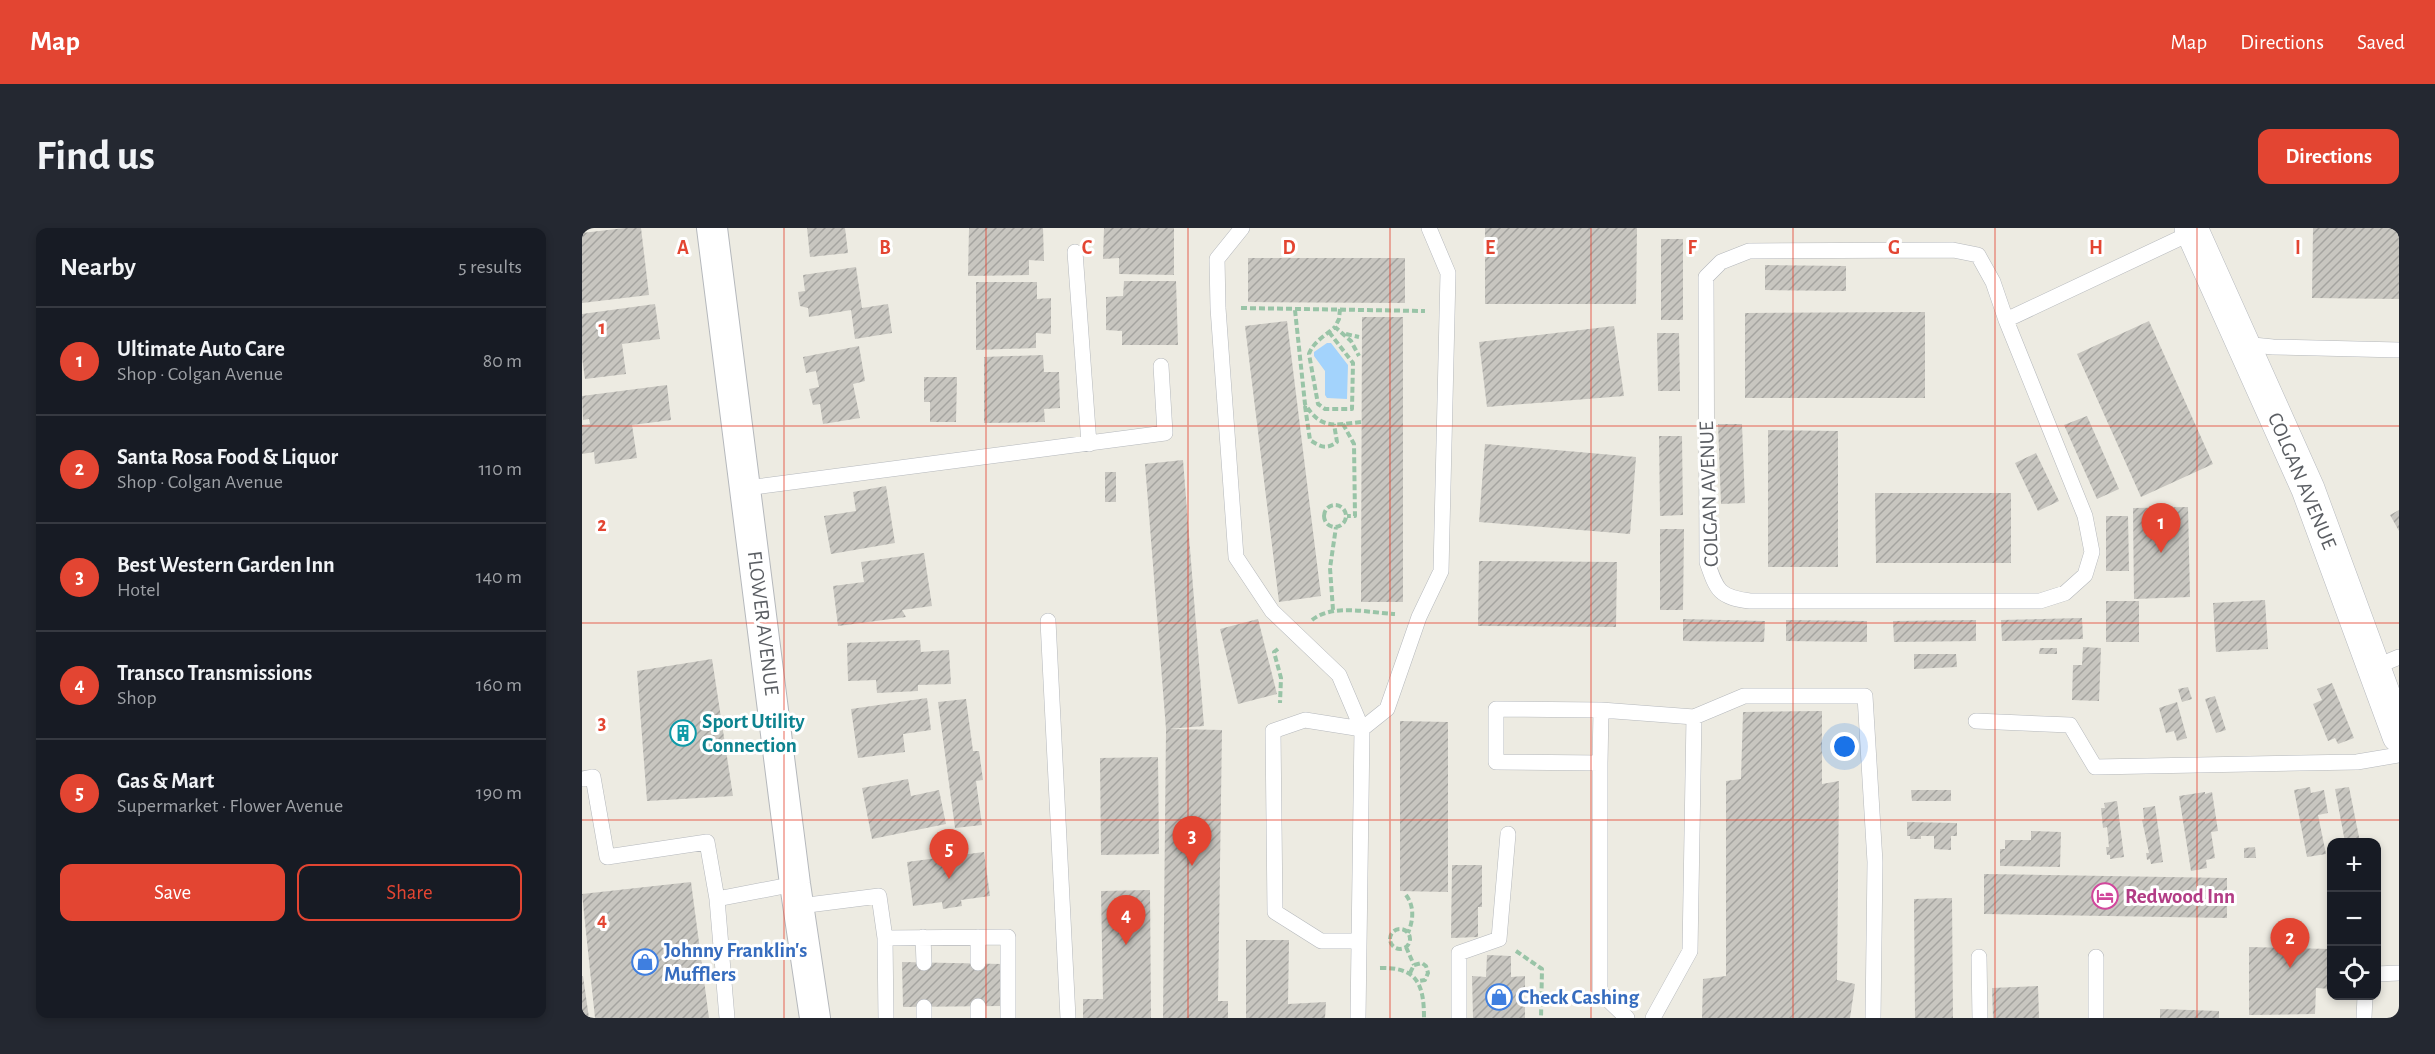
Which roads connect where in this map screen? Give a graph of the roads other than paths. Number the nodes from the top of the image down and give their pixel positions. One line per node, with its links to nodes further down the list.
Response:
1 (712, 228): 11 (street, FLOWER AVENUE)
2 (1242, 228): 17 (lane)
3 (1429, 228): 17 (lane)
4 (2192, 230): 6 (lane, COLGAN AVENUE); 7 (main road, COLGAN AVENUE)
5 (1075, 252): 10 (lane)
6 (2006, 320): 6 (lane, COLGAN AVENUE)
7 (2243, 344): 8 (lane); 13 (main road, COLGAN AVENUE)
8 (2399, 350)
9 (1161, 366): 10 (lane)
10 (1089, 444): 11 (lane)
11 (747, 488): 23 (street, FLOWER AVENUE)
12 (1048, 621): 40 (lane)
13 (2387, 662): 18 (main road, COLGAN AVENUE)
14 (1601, 710): 15 (lane); 20 (lane); 20 (lane)
15 (1694, 717): 44 (lane); 45 (lane)
16 (1976, 721): 19 (lane)
17 (1362, 729): 28 (lane); 28 (lane)
18 (2399, 736)
19 (2399, 755)
20 (1600, 763): 43 (lane)
21 (582, 779): 24 (lane)
22 (1508, 834): 42 (lane)
23 (798, 895): 24 (lane); 27 (lane); 37 (street, FLOWER AVENUE)
24 (717, 899): 36 (lane)
25 (923, 937): 26 (lane); 27 (lane); 31 (lane)
26 (978, 937): 32 (lane); 39 (lane)
27 (885, 938): 38 (lane)
28 (1358, 941): 41 (lane)
29 (1979, 957): 46 (lane)
30 (2096, 957): 47 (lane)
31 (924, 963)
32 (978, 963)
33 (2399, 973): 34 (lane)
34 (2381, 974)
35 (2365, 1000): 48 (lane)
36 (727, 1018)
37 (815, 1018)
38 (886, 1018)
39 (1008, 1018)
40 (1068, 1018)
41 (1358, 1018)
42 (1459, 1018)
43 (1627, 1018)
44 (1653, 1018)
45 (1873, 1018)
46 (1980, 1018)
47 (2096, 1018)
48 (2364, 1018)

